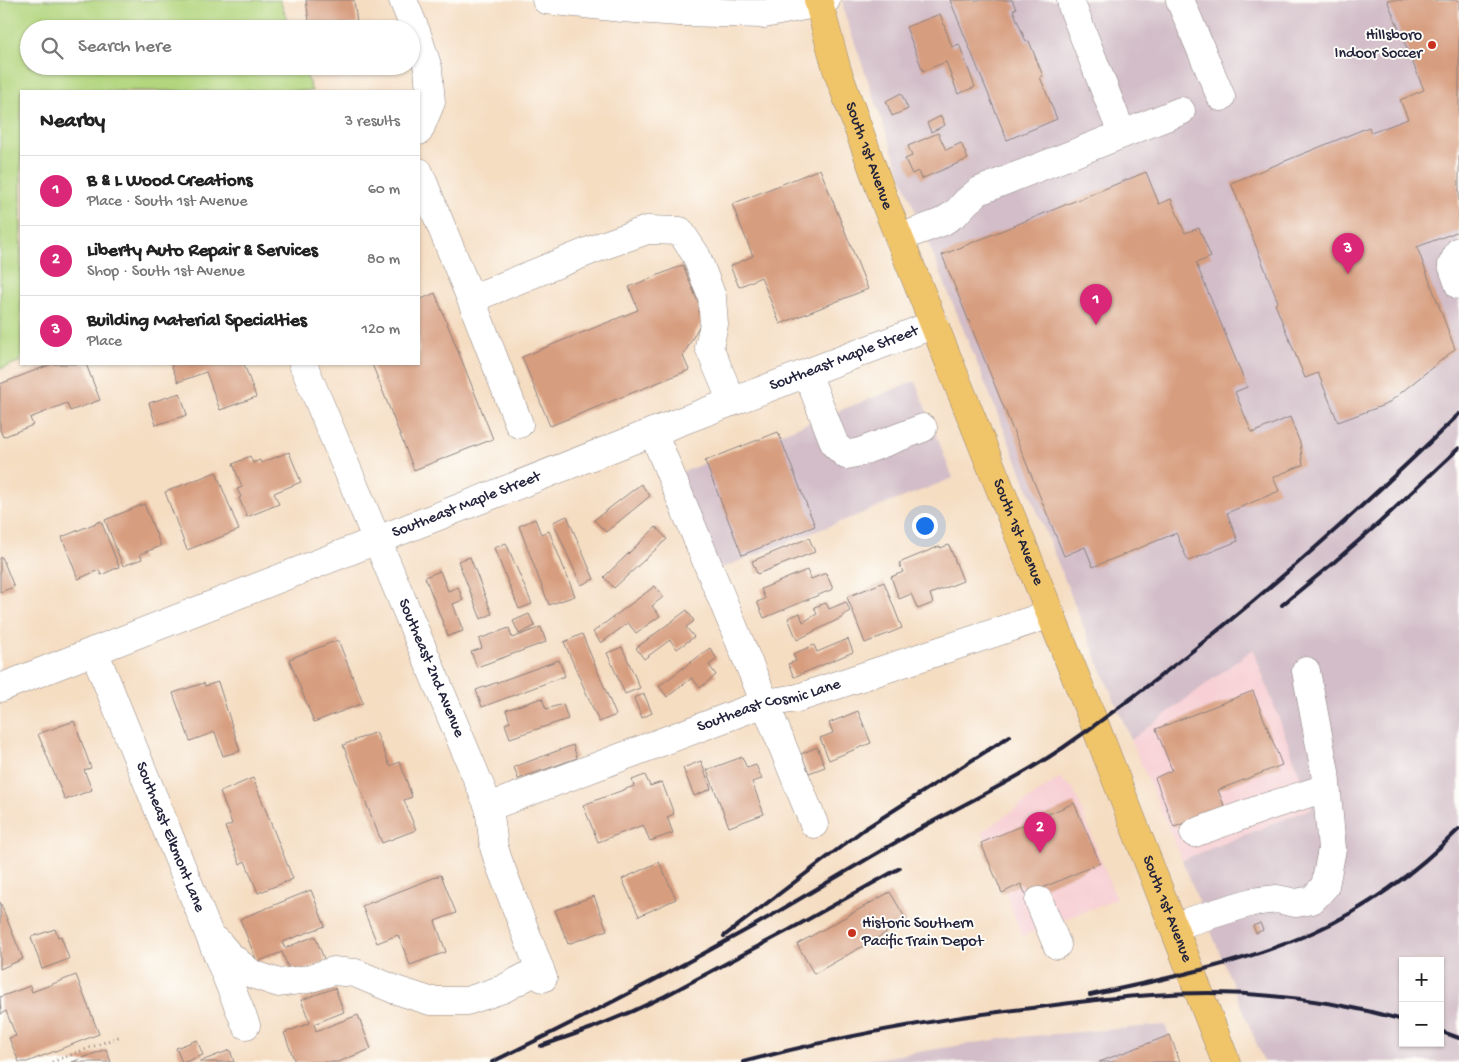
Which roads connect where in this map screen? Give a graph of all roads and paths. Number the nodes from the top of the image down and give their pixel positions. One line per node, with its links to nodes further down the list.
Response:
1 (403, 0): 7 (street)
2 (546, 0): 6 (street)
3 (821, 1): 6 (street); 14 (main road, South 1st Avenue)
4 (1076, 2): 12 (street)
5 (1189, 2): 9 (street)
6 (622, 4)
7 (411, 20)
8 (420, 43): 11 (street)
9 (1221, 97)
10 (1181, 112): 12 (street)
11 (420, 129)
12 (1122, 134): 14 (street)
13 (420, 174): 17 (street)
14 (899, 238): 18 (main road, South 1st Avenue)
15 (1459, 251): 16 (street)
16 (1459, 285)
17 (471, 299): 21 (street); 22 (street)
18 (935, 324): 20 (street, Southeast Maple Street); 26 (main road, South 1st Avenue)
19 (303, 365): 25 (street, Southeast 2nd Avenue)
20 (807, 373): 21 (street, Southeast Maple Street); 23 (street)
21 (732, 402): 24 (street, Southeast Maple Street)
22 (519, 424)
23 (923, 428)
24 (653, 432): 25 (street, Southeast Maple Street); 30 (street)
25 (378, 541): 27 (street, Southeast Maple Street); 32 (street, Southeast 2nd Avenue)
26 (1051, 614): 30 (street, Southeast Cosmic Lane); 36 (main road, South 1st Avenue)
27 (94, 651): 29 (street, Southeast Maple Street); 37 (street, Southeast Elkmont Lane)
28 (1306, 671): 31 (street)
29 (0, 688)
30 (765, 703): 32 (street, Southeast Cosmic Lane); 33 (street)
31 (1326, 788): 34 (street); 36 (street)
32 (489, 807): 37 (street, Southeast 2nd Avenue)
33 (814, 824)
34 (1194, 833)
35 (1040, 901): 38 (street)
36 (1174, 926): 42 (main road, South 1st Avenue)
37 (206, 928): 39 (street, Southeast Elkmont Lane)
38 (1058, 945)
39 (246, 1025)
40 (121, 1036): 41 (path)
41 (52, 1062)
42 (1226, 1062)

